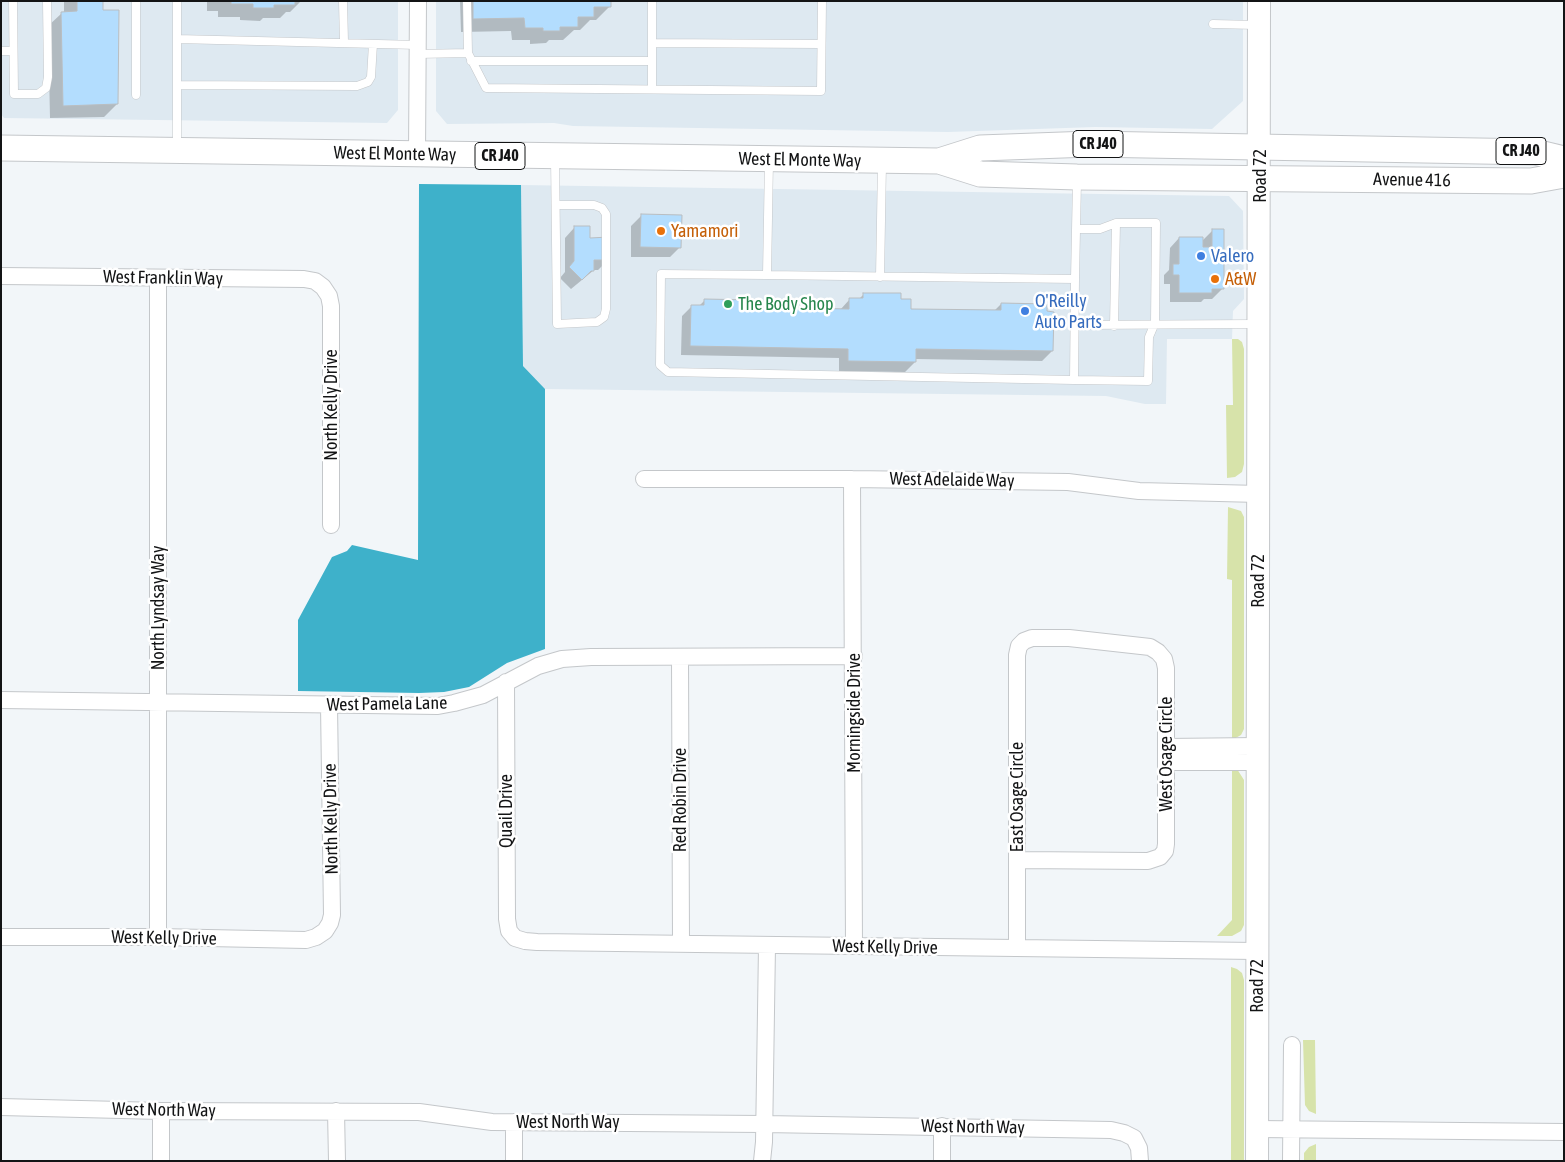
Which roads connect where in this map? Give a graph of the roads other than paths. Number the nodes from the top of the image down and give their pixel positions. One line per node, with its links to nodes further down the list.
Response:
1 (13, 1): 20 (lane)
2 (47, 1): 20 (lane)
3 (136, 1): 25 (lane)
4 (177, 1): 13 (lane)
5 (343, 1): 14 (lane)
6 (418, 1): 18 (street)
7 (468, 1): 21 (lane)
8 (652, 1): 15 (lane)
9 (822, 1): 17 (lane)
10 (1259, 1): 12 (street, Road 72)
11 (1213, 24): 12 (lane)
12 (1260, 26): 26 (street, Road 72)
13 (177, 39): 14 (lane); 23 (lane)
14 (344, 42): 16 (lane)
15 (652, 43): 17 (lane); 22 (lane)
16 (373, 44): 18 (lane); 23 (lane)
17 (821, 44): 24 (lane)
18 (418, 50): 21 (lane); 29 (street)
19 (1, 51): 20 (lane)
20 (13, 51)
21 (470, 57): 22 (lane); 24 (lane)
22 (652, 61): 24 (lane)
23 (177, 85): 28 (lane)
24 (652, 89)
25 (136, 95)
26 (1260, 146): 31 (main road, Avenue 416 / CR J40); 34 (main road, West El Monte Way / CR J40); 37 (street, Road 72)
27 (1, 148): 28 (main road, West El Monte Way / CR J40)
28 (177, 150): 29 (main road, West El Monte Way / CR J40)
29 (417, 154): 30 (main road, West El Monte Way / CR J40)
30 (555, 156): 32 (main road, West El Monte Way / CR J40); 38 (lane)
31 (1564, 158)
32 (769, 159): 33 (main road, West El Monte Way / CR J40); 41 (lane)
33 (882, 160): 34 (main road, West El Monte Way / CR J40); 43 (lane)
34 (939, 161): 36 (main road, West El Monte Way / CR J40)
35 (1564, 175): 37 (main road, Avenue 416 / CR J40)
36 (1077, 177): 37 (main road, West El Monte Way / CR J40); 40 (lane)
37 (1259, 178): 48 (street, Road 72)
38 (556, 205): 38 (lane)
39 (1116, 223): 40 (lane); 47 (lane); 50 (lane)
40 (1076, 229): 45 (lane)
41 (768, 275): 43 (lane); 51 (lane)
42 (1, 276): 44 (street, West Franklin Way)
43 (880, 277): 45 (lane)
44 (158, 278): 46 (street, West Franklin Way); 61 (street, North Lyndsay Way)
45 (1075, 279): 49 (lane)
46 (323, 287): 55 (street, North Kelly Drive)
47 (1155, 323): 48 (lane); 50 (lane); 51 (lane)
48 (1260, 324): 54 (street, Road 72)
49 (1075, 325): 50 (lane); 51 (lane)
50 (1114, 326)
51 (1074, 380)
52 (644, 479): 53 (street, West Adelaide Way)
53 (852, 479): 54 (street, West Adelaide Way); 57 (street, Morningside Drive)
54 (1259, 494): 63 (street, Road 72)
55 (331, 525)
56 (1019, 646): 64 (street, West Osage Circle); 65 (street, East Osage Circle)
57 (854, 656): 58 (street, West Pamela Lane); 72 (street, Morningside Drive)
58 (680, 657): 59 (street, West Pamela Lane); 70 (street, Red Robin Drive)
59 (506, 682): 62 (street, West Pamela Lane); 69 (street, Quail Drive)
60 (1, 700): 61 (street, West Pamela Lane)
61 (159, 702): 62 (street, West Pamela Lane); 68 (street, North Lyndsay Way)
62 (329, 705): 66 (street, North Kelly Drive)
63 (1257, 754): 64 (street); 74 (street, Road 72)
64 (1166, 755): 65 (street, West Osage Circle)
65 (1017, 860): 73 (street, East Osage Circle)
66 (325, 931): 68 (street, West Kelly Drive)
67 (1, 937): 68 (street, West Kelly Drive)
68 (158, 937)
69 (515, 938): 70 (street, West Kelly Drive)
70 (681, 944): 71 (street, West Kelly Drive)
71 (767, 946): 72 (street, West Kelly Drive); 80 (street)
72 (854, 946): 73 (street, West Kelly Drive)
73 (1018, 948): 74 (street, West Kelly Drive)
74 (1256, 952): 82 (street, Road 72)
75 (1292, 1045): 83 (street)
76 (1, 1107): 77 (street, West North Way)
77 (161, 1111): 78 (street, West North Way); 85 (street)
78 (336, 1111): 79 (street, West North Way); 86 (street)
79 (514, 1122): 80 (street, West North Way); 87 (street)
80 (764, 1124): 81 (street, West North Way); 88 (street)
81 (942, 1126): 89 (street); 90 (street, West North Way)
82 (1257, 1129): 83 (street); 91 (street, Road 72)
83 (1292, 1130): 84 (street); 92 (street)
84 (1564, 1132)
85 (161, 1161)
86 (337, 1161)
87 (514, 1161)
88 (762, 1161)
89 (942, 1161)
90 (1140, 1161)
91 (1257, 1161)
92 (1292, 1161)

